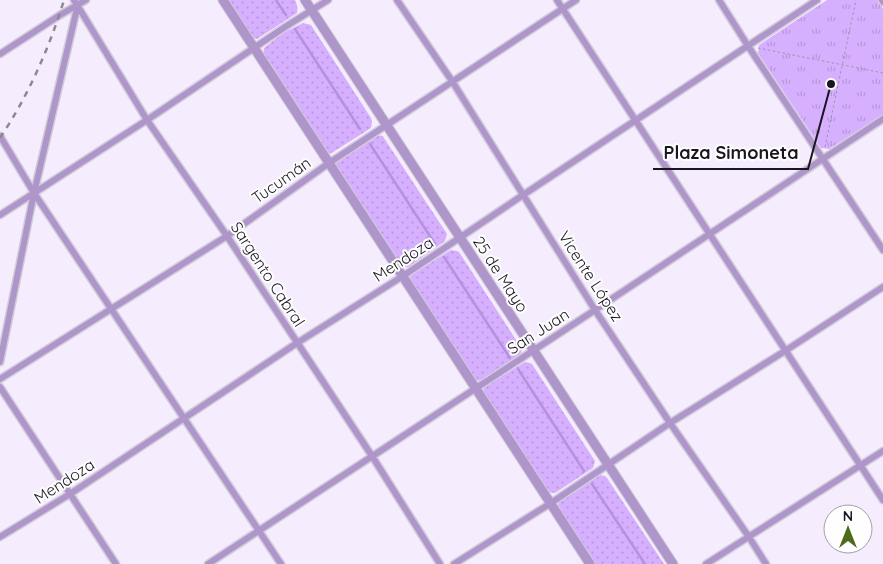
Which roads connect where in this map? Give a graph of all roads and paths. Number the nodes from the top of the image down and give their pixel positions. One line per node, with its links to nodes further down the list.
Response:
1 (86, 0): 11 (street)
2 (222, 0): 15 (street)
3 (305, 0): 13 (street, 25 de Mayo)
4 (328, 0): 13 (street)
5 (397, 0): 19 (street, Vicente López)
6 (557, 0): 12 (street)
7 (576, 0): 12 (street, Tucumán)
8 (719, 0): 14 (street)
9 (818, 0): 14 (street, Mendoza)
10 (856, 0): 17 (path)
11 (77, 2): 16 (street); 21 (street, Sargento Cabral); 27 (street)
12 (563, 8): 19 (street, Tucumán); 22 (street)
13 (312, 10): 15 (street); 23 (street, 25 de Mayo)
14 (748, 46): 17 (path); 22 (street, Mendoza); 25 (street)
15 (254, 49): 21 (street); 26 (street)
16 (0, 54)
17 (843, 65): 18 (path); 25 (path)
18 (883, 73)
19 (452, 81): 23 (street, Tucumán); 28 (street, Vicente López)
20 (883, 119): 25 (street, San Juan)
21 (147, 120): 27 (street); 31 (street, Sargento Cabral)
22 (635, 121): 28 (street, Mendoza); 30 (street)
23 (387, 126): 26 (street, Tucumán); 32 (street, 25 de Mayo)
24 (0, 136): 27 (street)
25 (823, 158): 30 (street, San Juan); 33 (street)
26 (329, 163): 31 (street, Tucumán); 34 (street)
27 (34, 193): 29 (street); 36 (street); 41 (street)
28 (523, 195): 32 (street, Mendoza); 37 (street, Vicente López)
29 (0, 215)
30 (709, 235): 37 (street, San Juan); 40 (street)
31 (227, 236): 36 (street, Tucumán); 38 (street, Sargento Cabral)
32 (460, 238): 34 (street, Mendoza); 39 (street, 25 de Mayo)
33 (883, 250)
34 (403, 276): 38 (street, Mendoza); 44 (street)
35 (883, 287): 40 (street)
36 (112, 309): 42 (street, Tucumán); 45 (street)
37 (596, 310): 39 (street, San Juan); 46 (street, Vicente López)
38 (297, 343): 45 (street, Mendoza); 48 (street, Sargento Cabral)
39 (533, 350): 44 (street, San Juan); 49 (street, 25 de Mayo)
40 (785, 351): 46 (street); 50 (street)
41 (0, 362)
42 (0, 379)
43 (0, 387): 51 (street)
44 (476, 388): 48 (street, San Juan); 53 (street)
45 (183, 419): 51 (street, Mendoza); 54 (street)
46 (670, 423): 49 (street); 56 (street, Vicente López)
47 (883, 451): 50 (street)
48 (372, 456): 54 (street, San Juan); 60 (street, Sargento Cabral)
49 (608, 464): 53 (street); 63 (street, 25 de Mayo)
50 (860, 466): 52 (street); 56 (street)
51 (70, 494): 55 (street, Mendoza); 57 (street)
52 (883, 500)
53 (550, 503): 61 (street); 62 (street)
54 (259, 530): 58 (street, San Juan); 59 (street)
55 (0, 537)
56 (749, 537): 64 (street); 65 (street, Vicente López)
57 (116, 564)
58 (208, 564)
59 (281, 564)
60 (440, 564)
61 (454, 564)
62 (590, 564)
63 (673, 564)
64 (706, 564)
65 (766, 564)

